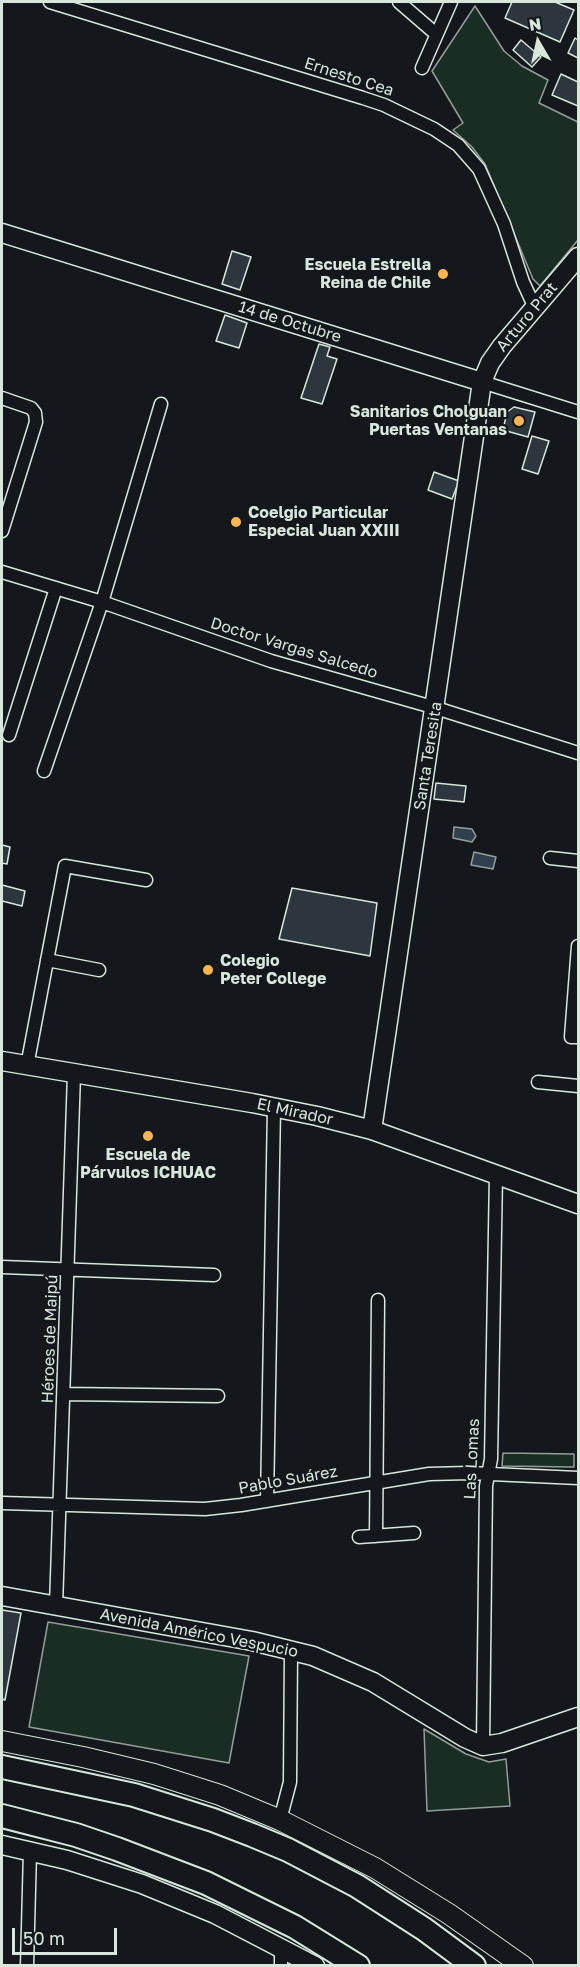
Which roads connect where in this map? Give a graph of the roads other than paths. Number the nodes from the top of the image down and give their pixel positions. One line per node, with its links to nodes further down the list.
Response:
1 (50, 2): 8 (street, Ernesto Cea)
2 (399, 2): 4 (street)
3 (451, 2): 4 (street)
4 (435, 34): 5 (street)
5 (422, 68)
6 (2, 232): 9 (street, 14 de Octubre)
7 (579, 257): 8 (street, Arturo Prat)
8 (535, 308): 9 (street, Arturo Prat)
9 (482, 382): 12 (street, 14 de Octubre); 17 (street, Santa Teresita)
10 (2, 398): 13 (street)
11 (161, 404): 16 (street)
12 (579, 412)
13 (2, 531)
14 (2, 572): 15 (street, Doctor Vargas Salcedo)
15 (56, 588): 16 (street, Doctor Vargas Salcedo); 18 (street)
16 (102, 602): 17 (street, Doctor Vargas Salcedo); 20 (street)
17 (436, 708): 19 (street, Doctor Vargas Salcedo); 34 (street, Santa Teresita)
18 (9, 735)
19 (579, 753)
20 (44, 771)
21 (550, 858): 22 (street)
22 (579, 861)
23 (146, 880): 25 (street)
24 (579, 946): 27 (street)
25 (47, 960): 26 (street); 29 (street)
26 (99, 970)
27 (579, 1037)
28 (2, 1061): 29 (street, El Mirador)
29 (27, 1066): 30 (street, El Mirador)
30 (74, 1074): 33 (street, El Mirador); 38 (street, Héroes de Maipú)
31 (538, 1082): 32 (street)
32 (579, 1086)
33 (274, 1107): 34 (street, El Mirador); 46 (street)
34 (372, 1130): 35 (street, El Mirador)
35 (496, 1174): 36 (street, El Mirador); 43 (street, Las Lomas)
36 (579, 1204)
37 (2, 1267): 38 (street)
38 (68, 1269): 39 (street); 41 (street, Héroes de Maipú)
39 (214, 1275)
40 (378, 1300): 45 (street)
41 (65, 1394): 42 (street); 48 (street, Héroes de Maipú)
42 (218, 1396)
43 (488, 1474): 44 (street, Pablo Suárez); 45 (street, Pablo Suárez); 57 (street, Las Lomas)
44 (579, 1478)
45 (377, 1482): 46 (street, Pablo Suárez); 50 (street)
46 (267, 1501): 48 (street, Pablo Suárez)
47 (2, 1503): 48 (street, Pablo Suárez)
48 (61, 1504): 53 (street, Héroes de Maipú)
49 (414, 1533): 50 (street)
50 (376, 1536): 51 (street)
51 (359, 1538)
52 (2, 1596): 53 (street, Avenida Américo Vespucio)
53 (56, 1606): 54 (street, Avenida Américo Vespucio)
54 (291, 1650): 57 (street, Avenida Américo Vespucio); 60 (street)
55 (579, 1717): 57 (street)
56 (2, 1741): 60 (main road)
57 (483, 1746)
58 (2, 1767): 68 (highway)
59 (2, 1816): 67 (highway)
60 (280, 1820): 69 (main road)
61 (2, 1845): 62 (street)
62 (30, 1851): 63 (street); 64 (street)
63 (281, 1947): 65 (street); 66 (street)
64 (27, 1965)
65 (281, 1965)
66 (315, 1965)
67 (358, 1965)
68 (474, 1965)
69 (523, 1965)

